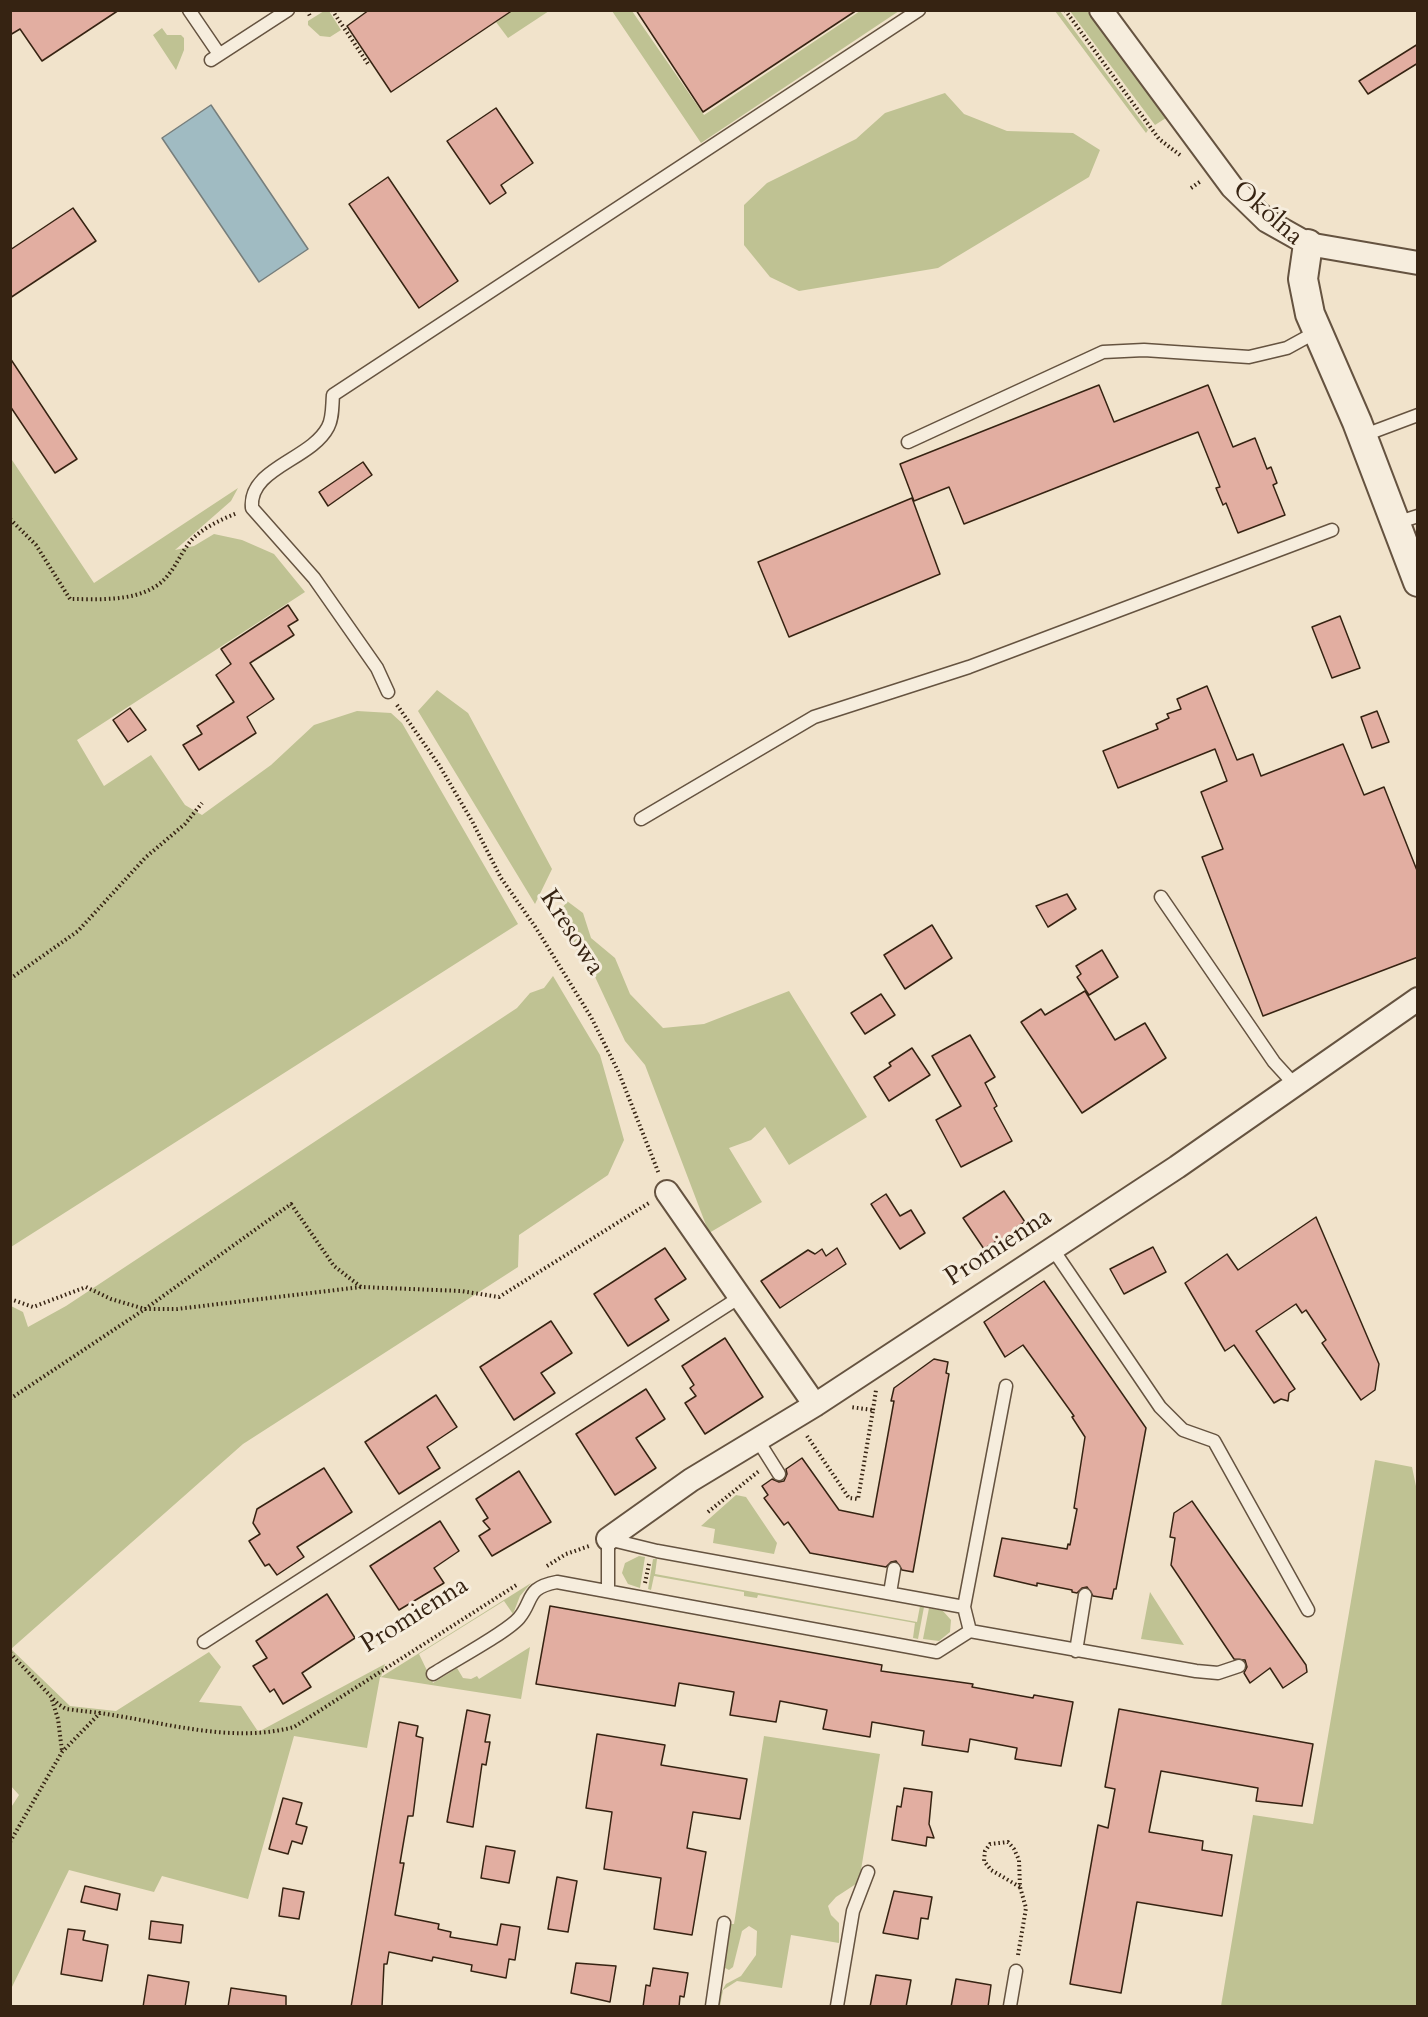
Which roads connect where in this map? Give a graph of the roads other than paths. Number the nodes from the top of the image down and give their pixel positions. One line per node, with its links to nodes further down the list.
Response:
1 (189, 10): 2 (lane)
2 (288, 10)
3 (919, 10): 14 (lane)
4 (1101, 10): 5 (street, Okólna)
5 (1308, 244): 6 (street); 7 (street, Okólna)
6 (1418, 263)
7 (1318, 331): 9 (street, Okólna); 10 (lane)
8 (1418, 415): 9 (lane)
9 (1362, 436): 11 (street, Okólna)
10 (908, 442)
11 (1406, 520): 13 (street, Okólna)
12 (1332, 530): 15 (lane)
13 (1418, 582)
14 (388, 692)
15 (641, 819)
16 (1161, 897): 18 (lane)
17 (1418, 999): 18 (street, Promienna)
18 (1294, 1085): 20 (street, Promienna)
19 (667, 1192): 21 (street)
20 (1052, 1248): 23 (street, Promienna); 32 (lane)
21 (740, 1297): 23 (street); 34 (lane)
22 (1006, 1386): 31 (lane)
23 (815, 1405): 24 (street, Promienna)
24 (756, 1439): 25 (lane); 26 (street, Promienna)
25 (779, 1473)
26 (608, 1539): 28 (lane); 29 (lane)
27 (894, 1569): 29 (lane)
28 (608, 1591): 33 (lane); 37 (lane)
29 (890, 1593): 31 (lane)
30 (1085, 1595): 35 (lane)
31 (964, 1607): 33 (lane)
32 (1308, 1610)
33 (970, 1631): 35 (lane)
34 (204, 1642)
35 (1076, 1651): 36 (lane)
36 (1239, 1666)
37 (433, 1674)
38 (868, 1872): 42 (lane)
39 (724, 1923): 41 (lane)
40 (1016, 1971): 43 (lane)
41 (712, 2007)
42 (837, 2007)
43 (1010, 2007)

